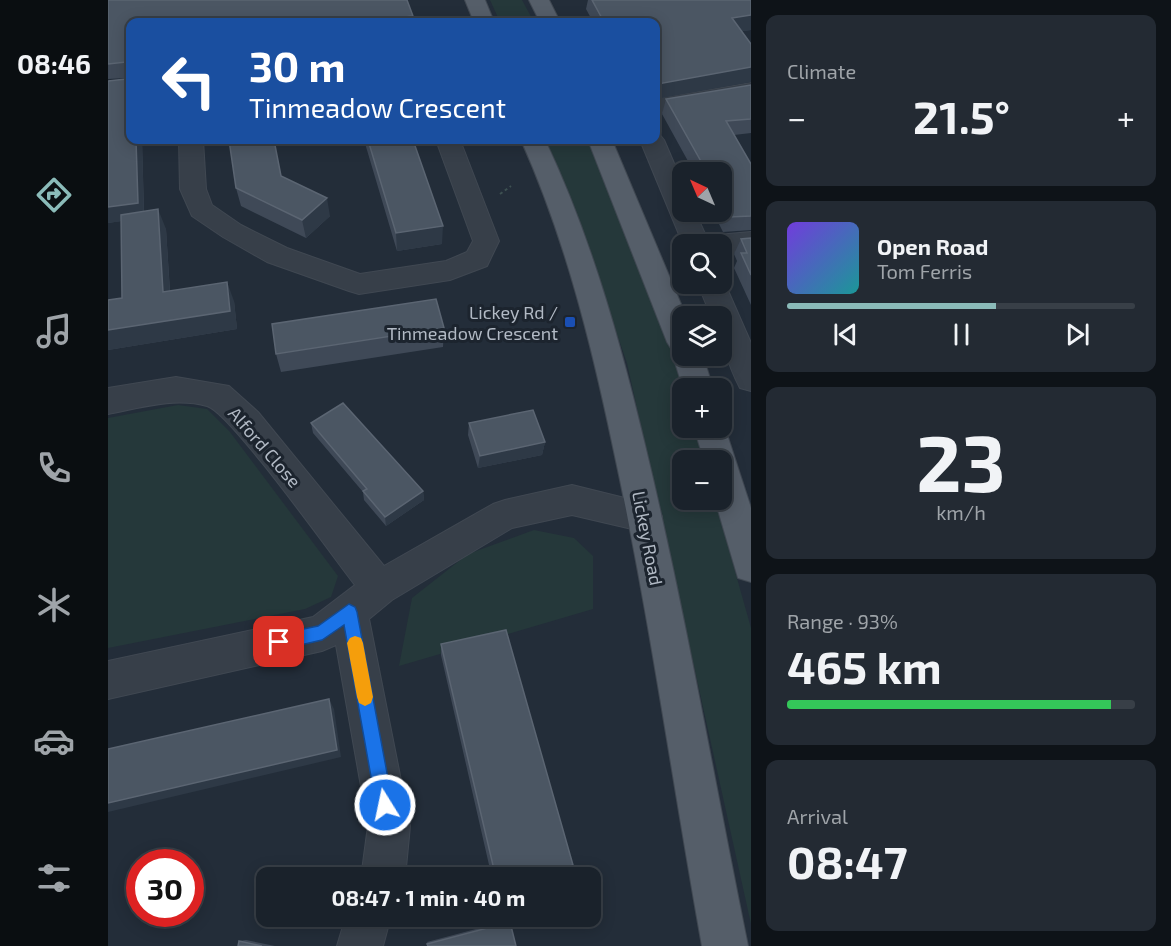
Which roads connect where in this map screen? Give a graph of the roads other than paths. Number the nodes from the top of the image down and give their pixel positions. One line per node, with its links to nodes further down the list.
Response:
1 (474, 0): 3 (main road)
2 (539, 0): 4 (main road)
3 (482, 18)
4 (548, 18)
5 (751, 90): 6 (street)
6 (660, 105)
7 (191, 144): 8 (street)
8 (450, 144)
9 (535, 144): 20 (main road, Lickey Road)
10 (602, 144): 16 (main road)
11 (654, 144): 12 (street)
12 (692, 234)
13 (751, 241): 14 (street)
14 (732, 242)
15 (716, 294): 17 (street)
16 (672, 317)
17 (751, 379)
18 (108, 401): 22 (street, Alford Close)
19 (732, 500): 21 (main road)
20 (645, 517): 22 (street); 27 (main road, Lickey Road)
21 (751, 566)
22 (364, 600): 23 (street); 24 (street)
23 (108, 680)
24 (383, 867)
25 (366, 927): 26 (street)
26 (360, 946)
27 (725, 946)

